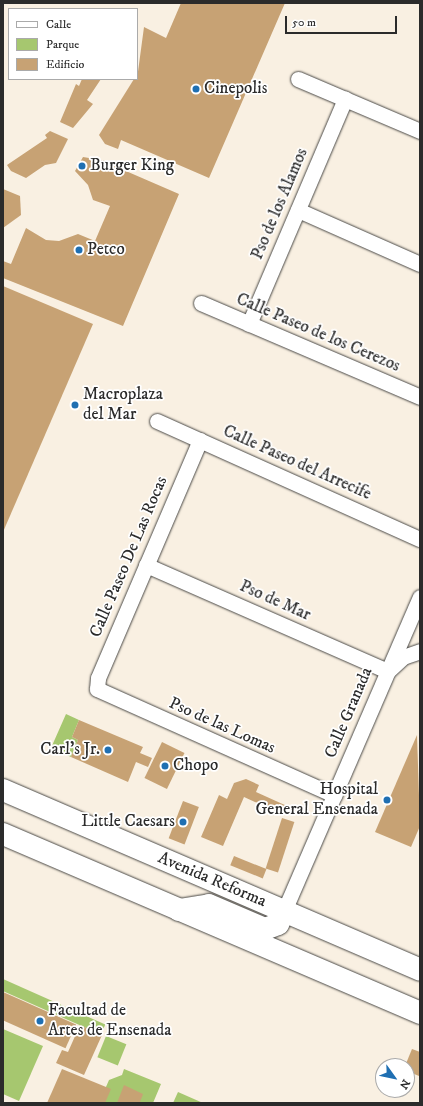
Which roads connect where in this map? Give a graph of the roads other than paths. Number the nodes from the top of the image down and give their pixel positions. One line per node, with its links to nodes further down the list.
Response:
1 (298, 79): 2 (street)
2 (345, 99): 3 (street); 4 (street, Pso de los Alamos)
3 (420, 131)
4 (298, 210): 5 (street); 7 (street, Pso de los Alamos)
5 (420, 264)
6 (201, 303): 7 (street, Calle Paseo de los Cerezos)
7 (249, 324): 8 (street, Calle Paseo de los Cerezos)
8 (420, 397)
9 (157, 421): 10 (street, Calle Paseo del Arrecife)
10 (200, 440): 11 (street, Calle Paseo del Arrecife); 12 (street, Calle Paseo De Las Rocas)
11 (420, 539)
12 (146, 565): 15 (street, Pso de Mar); 16 (street, Calle Paseo De Las Rocas)
13 (420, 597): 15 (street, Calle Granada)
14 (420, 651): 15 (street)
15 (388, 671): 18 (street, Calle Granada)
16 (97, 689): 18 (street, Pso de las Lomas)
17 (3, 790): 21 (highway, Avenida Reforma)
18 (334, 795): 21 (street, Calle Granada)
19 (3, 834): 20 (highway)
20 (179, 910): 21 (highway); 23 (highway)
21 (284, 911): 22 (highway, Avenida Reforma)
22 (420, 970)
23 (420, 1013)

